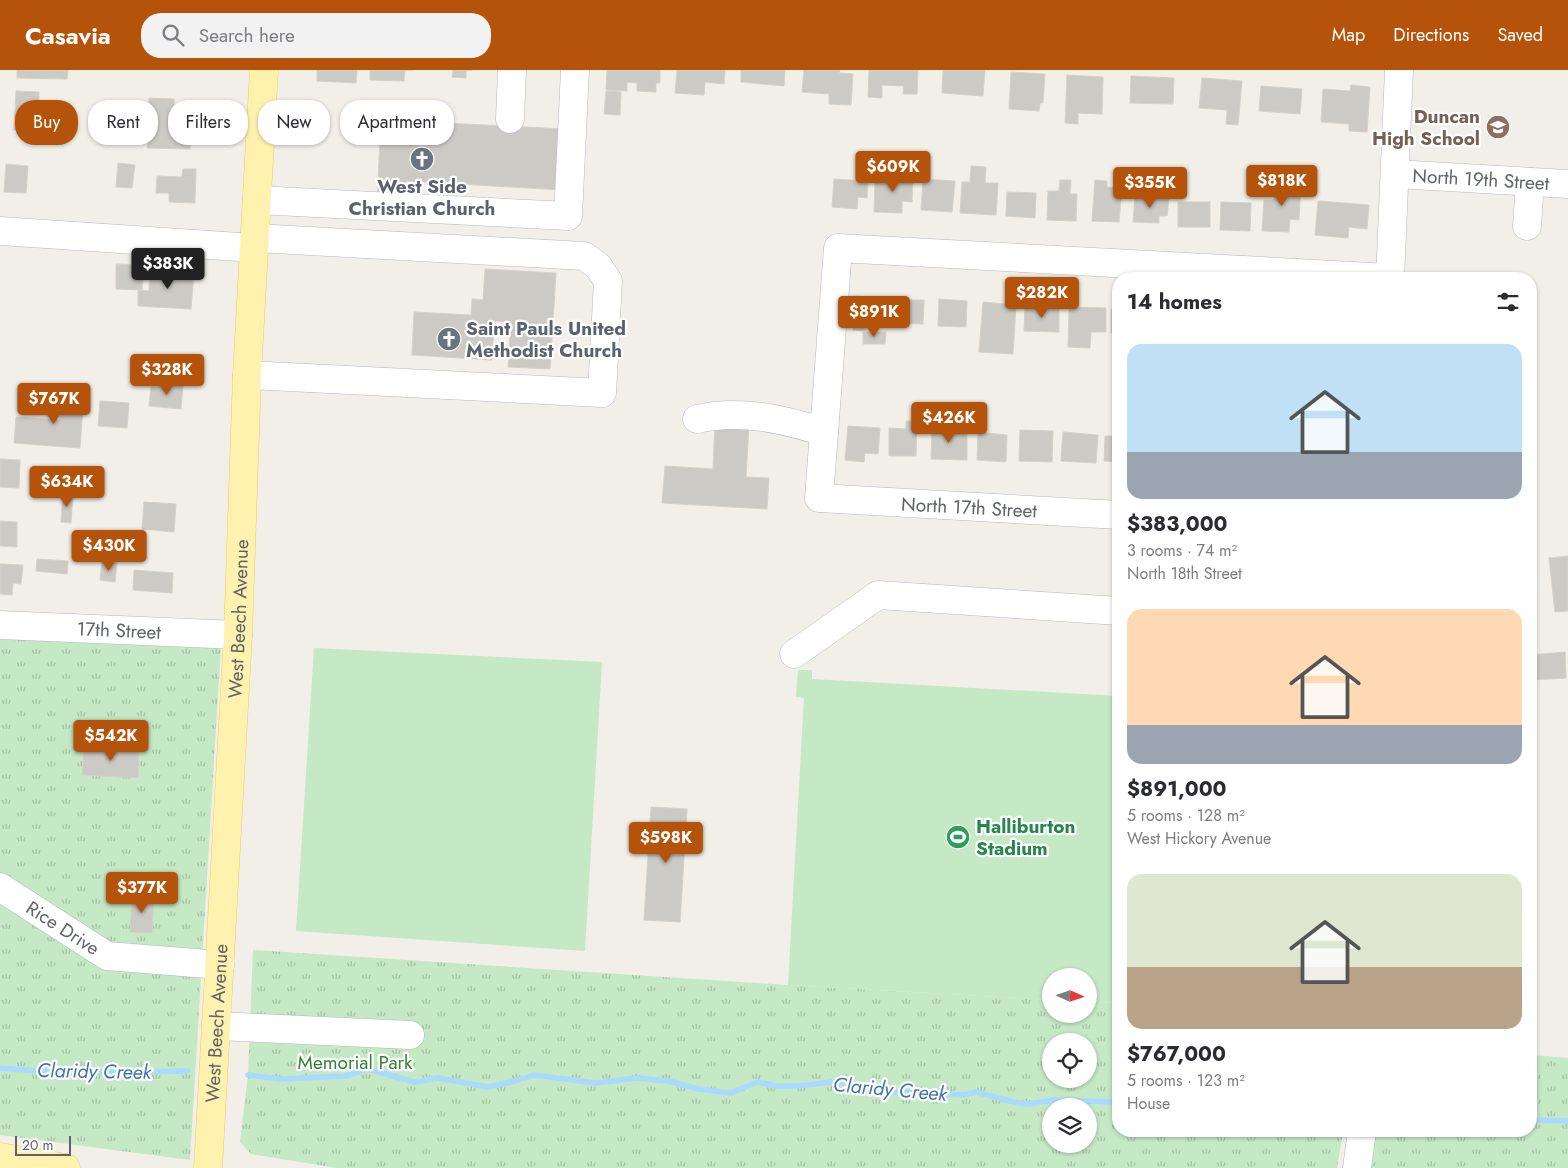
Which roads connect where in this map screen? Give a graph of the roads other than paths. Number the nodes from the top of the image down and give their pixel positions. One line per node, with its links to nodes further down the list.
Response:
1 (264, 70): 9 (main road, West Beech Avenue)
2 (512, 70): 5 (street)
3 (575, 70): 9 (street)
4 (1399, 70): 6 (street)
5 (510, 119)
6 (1395, 174): 7 (street, North 19th Street); 14 (street)
7 (1530, 182): 8 (street, North 19th Street); 10 (street)
8 (1568, 184)
9 (257, 200): 12 (main road, West Beech Avenue)
10 (1527, 226)
11 (0, 231): 12 (street)
12 (255, 243): 15 (main road, West Beech Avenue); 15 (street)
13 (1280, 272): 17 (street)
14 (1390, 272)
15 (247, 375): 21 (main road, West Beech Avenue)
16 (697, 419): 17 (street)
17 (824, 432): 18 (street, North 17th Street)
18 (1112, 515)
19 (1112, 611): 22 (street)
20 (0, 625): 21 (street, 17th Street)
21 (238, 635): 24 (main road, West Beech Avenue)
22 (794, 654)
23 (0, 887): 24 (street, Rice Drive)
24 (220, 965): 25 (main road, West Beech Avenue)
25 (216, 1026): 26 (street); 30 (main road, West Beech Avenue)
26 (410, 1036)
27 (1361, 1137): 31 (street)
28 (0, 1158): 29 (main road)
29 (66, 1168)
30 (208, 1168)
31 (1357, 1168)

